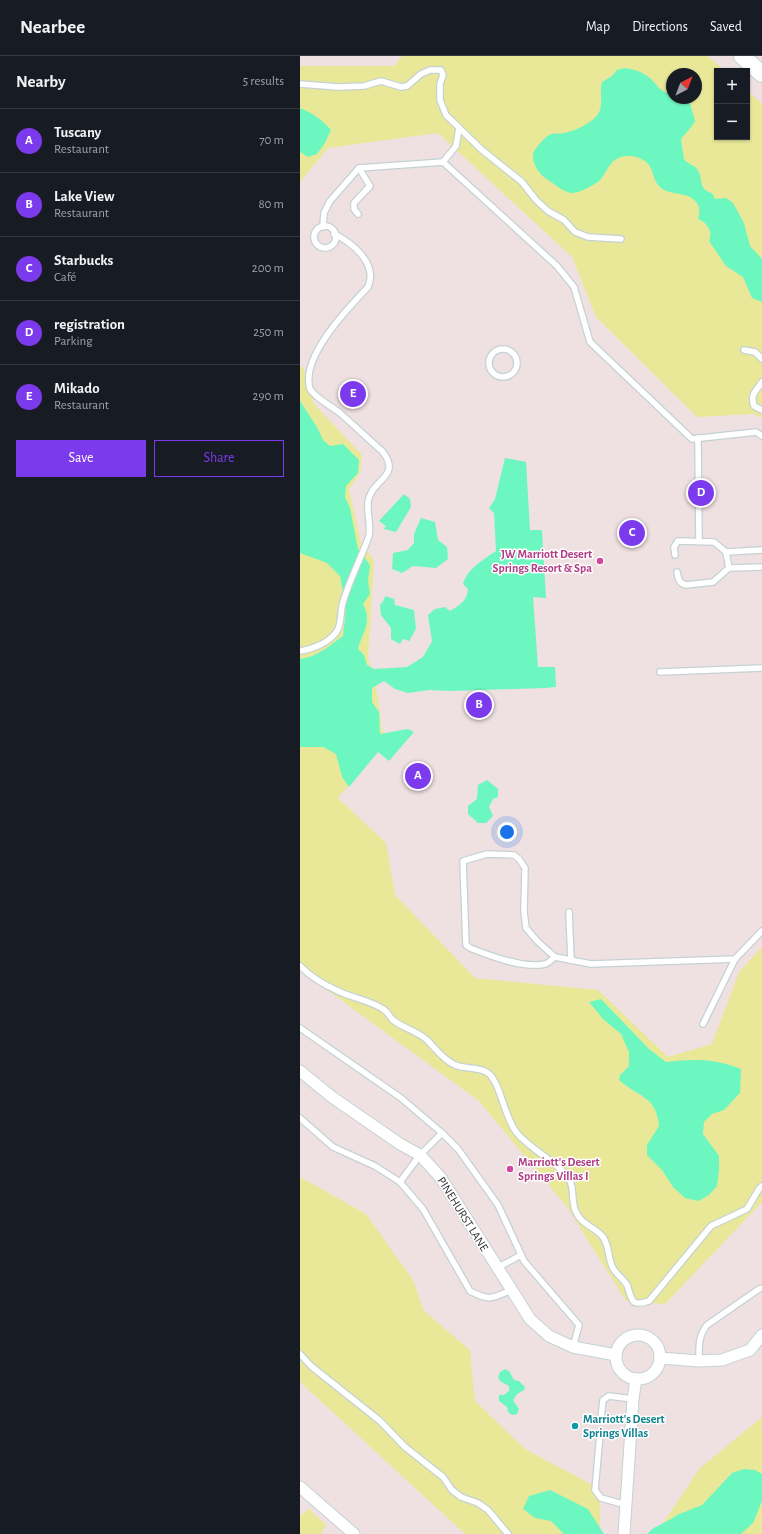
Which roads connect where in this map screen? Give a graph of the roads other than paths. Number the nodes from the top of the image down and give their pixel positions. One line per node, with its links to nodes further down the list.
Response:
1 (742, 56): 2 (main road)
2 (762, 74)
3 (300, 84): 4 (lane)
4 (459, 128): 5 (lane); 10 (lane)
5 (444, 162): 6 (lane); 17 (lane)
6 (359, 168): 7 (lane); 8 (lane)
7 (358, 214)
8 (323, 227): 9 (lane); 9 (lane)
9 (334, 234): 25 (lane)
10 (622, 239)
11 (744, 350): 12 (lane)
12 (762, 359)
13 (513, 372): 13 (lane)
14 (762, 382): 15 (lane)
15 (762, 410)
16 (762, 436): 17 (lane)
17 (698, 438): 18 (lane)
18 (699, 541): 20 (lane); 21 (lane)
19 (762, 550): 20 (lane)
20 (726, 552): 23 (lane)
21 (675, 555)
22 (762, 567): 23 (lane)
23 (729, 568): 24 (lane)
24 (677, 572)
25 (300, 651)
26 (762, 668): 27 (lane)
27 (660, 672)
28 (569, 912): 32 (lane)
29 (762, 931): 31 (lane)
30 (555, 957): 30 (lane); 32 (lane)
31 (734, 959): 32 (lane); 34 (lane)
32 (571, 960)
33 (300, 966): 41 (lane)
34 (703, 1024)
35 (300, 1028): 38 (lane)
36 (300, 1071): 39 (street, PINEHURST LANE)
37 (300, 1118): 40 (lane)
38 (442, 1133): 39 (lane); 42 (lane)
39 (420, 1155): 40 (lane); 43 (street, PINEHURST LANE)
40 (400, 1182): 45 (lane)
41 (762, 1186)
42 (521, 1255): 43 (lane); 47 (lane)
43 (497, 1268): 45 (street, PINEHURST LANE)
44 (762, 1288): 51 (lane)
45 (511, 1290): 47 (street, PINEHURST LANE)
46 (762, 1335): 51 (street)
47 (573, 1346): 49 (street, PINEHURST LANE)
48 (300, 1354): 59 (lane)
49 (616, 1355): 50 (street); 52 (street)
50 (660, 1358): 51 (street); 52 (street)
51 (699, 1361)
52 (636, 1379): 53 (street)
53 (633, 1399): 54 (lane); 57 (street)
54 (601, 1418)
55 (600, 1434): 57 (lane)
56 (300, 1488): 58 (street)
57 (626, 1505): 60 (street)
58 (354, 1534)
59 (508, 1534)
60 (624, 1534)

